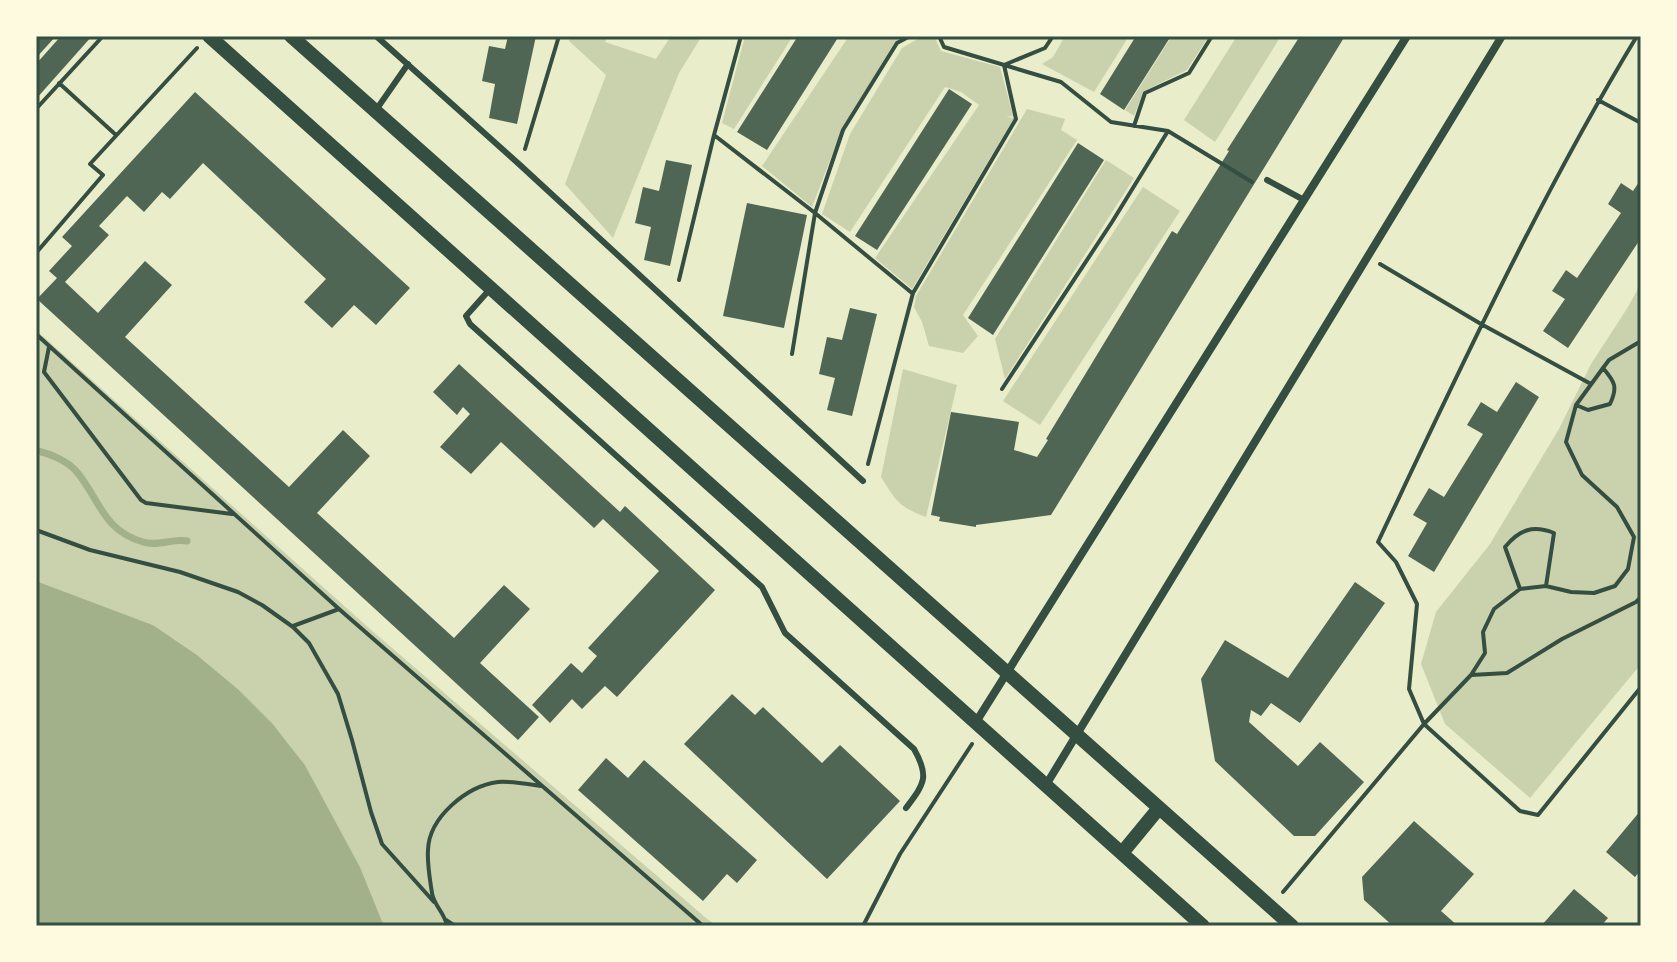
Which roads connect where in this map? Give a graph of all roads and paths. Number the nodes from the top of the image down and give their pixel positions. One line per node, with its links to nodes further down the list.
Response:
1 (103, 36): 16 (path)
2 (291, 36): 19 (street)
3 (376, 36): 14 (lane)
4 (559, 36): 25 (path)
5 (741, 36): 24 (path)
6 (910, 36): 29 (path)
7 (939, 36): 15 (path)
8 (1053, 36): 15 (path)
9 (1212, 36): 21 (path)
10 (1407, 36): 28 (street)
11 (1502, 36): 31 (street)
12 (1637, 36): 17 (path)
13 (204, 41): 23 (path); 33 (street)
14 (408, 64): 19 (lane); 25 (lane)
15 (1004, 65): 21 (path); 34 (path)
16 (59, 83): 18 (path); 23 (path)
17 (1598, 100): 20 (path); 35 (path)
18 (36, 109)
19 (375, 111): 54 (street)
20 (1641, 123)
21 (1134, 126): 22 (path)
22 (1168, 131): 27 (path); 42 (path)
23 (116, 135): 30 (path)
24 (714, 135): 29 (path); 32 (path)
25 (520, 165): 44 (lane)
26 (1267, 180): 28 (lane)
27 (1252, 182)
28 (1304, 200): 54 (street)
29 (815, 213): 34 (path); 39 (path)
30 (36, 253)
31 (1367, 257): 35 (path); 59 (street)
32 (679, 280)
33 (491, 288): 57 (street); 63 (lane)
34 (913, 293): 44 (path)
35 (1481, 324): 41 (path); 58 (path)
36 (36, 334): 38 (path)
37 (1641, 341): 40 (path)
38 (49, 346): 45 (path); 45 (path)
39 (792, 354)
40 (1603, 368): 41 (path); 43 (path)
41 (1591, 384): 43 (path)
42 (1002, 389)
43 (1576, 405): 47 (path)
44 (863, 481)
45 (234, 514): 52 (path)
46 (36, 530): 53 (path)
47 (1634, 537): 48 (path); 49 (path)
48 (1641, 539)
49 (1546, 586): 50 (path); 50 (path)
50 (1520, 589): 55 (path)
51 (1641, 597): 55 (path)
52 (339, 609): 53 (path); 62 (path)
53 (291, 626): 66 (path)
54 (1007, 673): 57 (street); 59 (street)
55 (1471, 675): 58 (path)
56 (1641, 687): 58 (path)
57 (976, 722): 61 (street)
58 (1424, 724): 67 (path)
59 (1076, 734): 61 (street); 64 (street)
60 (972, 744): 71 (path)
61 (1046, 785): 65 (street)
62 (544, 786): 66 (path); 70 (path)
63 (906, 808)
64 (1159, 808): 65 (street); 67 (street)
65 (1122, 853): 72 (street)
66 (434, 902): 68 (path)
67 (1271, 907): 73 (street)
68 (447, 923): 69 (path)
69 (455, 926)
70 (703, 926)
71 (863, 926)
72 (1203, 926)
73 (1292, 926)

